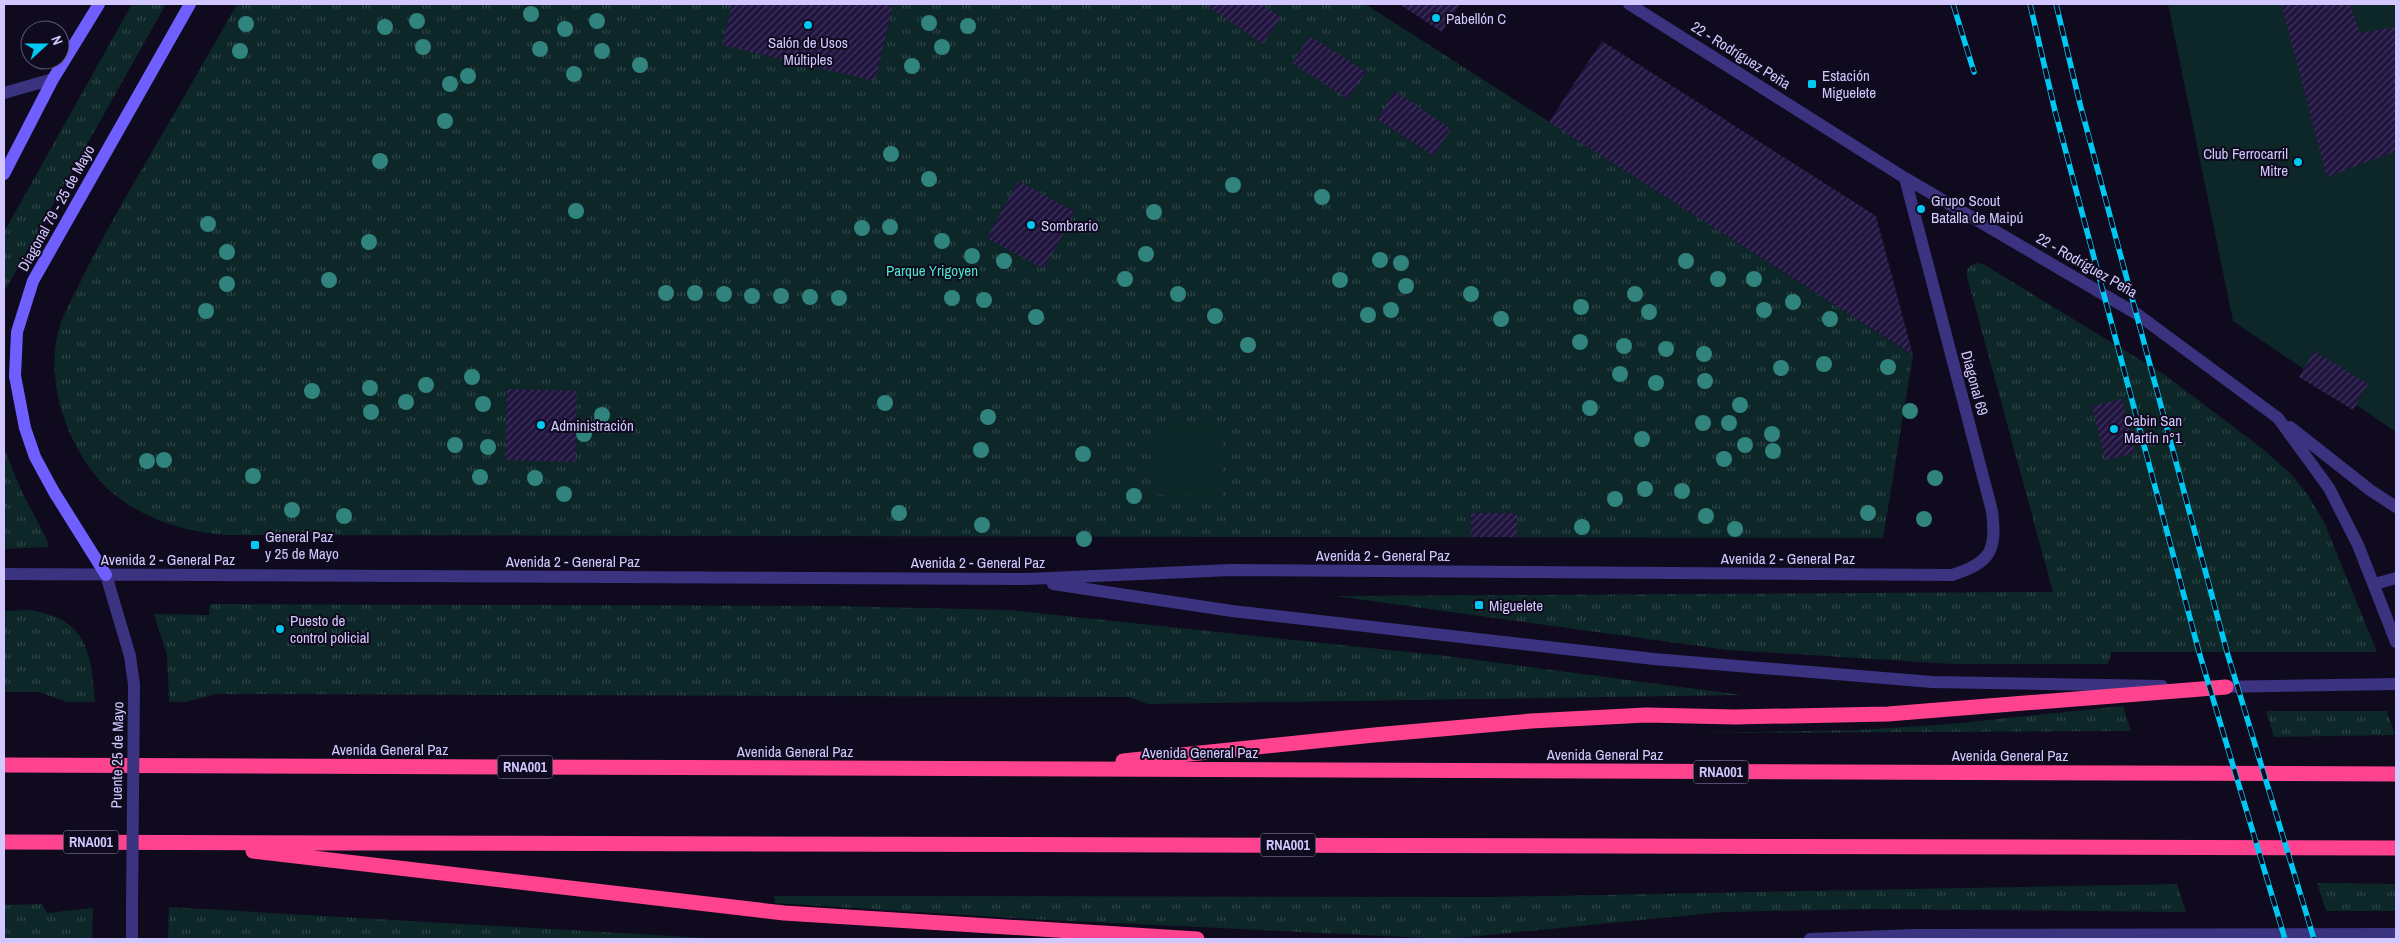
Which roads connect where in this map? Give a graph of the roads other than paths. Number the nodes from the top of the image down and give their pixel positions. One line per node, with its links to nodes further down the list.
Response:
1 (99, 4): 4 (main road)
2 (190, 4): 11 (main road, Diagonal 79 - 25 de Mayo)
3 (1629, 4): 7 (street, 22 - Rodríguez Peña)
4 (53, 79): 5 (street); 6 (main road)
5 (4, 93)
6 (4, 174)
7 (1905, 178): 8 (street, 22 - Rodríguez Peña); 12 (street, Diagonal 69)
8 (2278, 418): 9 (street); 15 (street, 22 - Rodríguez Peña)
9 (2396, 507)
10 (4, 574): 11 (street, Avenida 2 - General Paz)
11 (106, 575): 14 (street, Avenida 2 - General Paz); 26 (street, Puente 25 de Mayo, bridge)
12 (1952, 575): 14 (street, Avenida 2 - General Paz)
13 (2396, 578): 15 (street)
14 (1026, 579): 18 (street)
15 (2375, 584): 16 (street, 22 - Rodríguez Peña)
16 (2396, 642)
17 (2396, 684): 18 (street)
18 (2226, 687): 20 (highway)
19 (4, 765): 20 (highway, Avenida General Paz / RNA001)
20 (1046, 769): 21 (highway, Avenida General Paz / RNA001)
21 (2396, 774)
22 (4, 842): 23 (highway, RNA001)
23 (179, 843): 24 (highway, RNA001); 27 (highway)
24 (2396, 848)
25 (2396, 934): 28 (street)
26 (132, 939)
27 (1197, 939)
28 (1810, 939)

